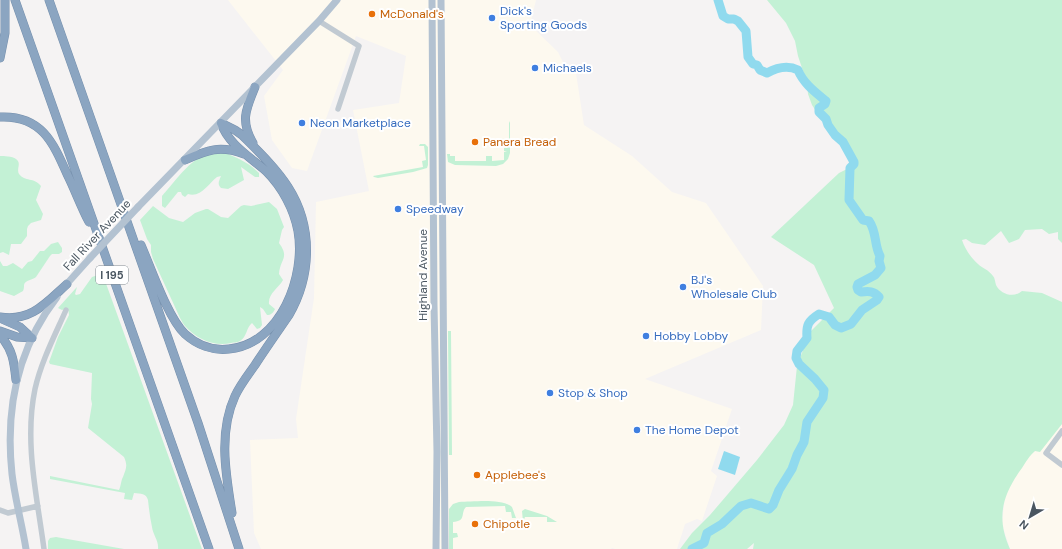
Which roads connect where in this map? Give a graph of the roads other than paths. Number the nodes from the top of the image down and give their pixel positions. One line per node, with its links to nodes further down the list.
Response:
1 (5, 0): 8 (highway)
2 (15, 0): 17 (highway, I 195)
3 (49, 0): 16 (highway, I 195)
4 (337, 0): 7 (main road, Fall River Avenue)
5 (432, 0): 34 (main road, Highland Avenue)
6 (441, 0): 35 (main road, Highland Avenue)
7 (319, 21): 9 (main road, Fall River Avenue); 10 (street)
8 (0, 58)
9 (255, 87): 12 (main road, Fall River Avenue); 15 (highway)
10 (338, 109)
11 (0, 117): 17 (highway)
12 (221, 123): 13 (highway); 14 (main road, Fall River Avenue); 15 (highway)
13 (246, 154): 14 (highway); 16 (highway)
14 (185, 160): 18 (main road, Fall River Avenue, bridge)
15 (266, 161): 30 (highway)
16 (115, 186): 30 (highway, I 195)
17 (107, 260): 33 (highway, I 195)
18 (67, 284): 20 (highway); 23 (main road, Fall River Avenue)
19 (66, 310): 27 (street)
20 (0, 318): 23 (highway)
21 (0, 331): 23 (highway)
22 (0, 335): 24 (highway)
23 (32, 338): 24 (main road, Fall River Avenue)
24 (16, 380): 29 (main road, Fall River Avenue)
25 (1062, 431): 26 (street)
26 (1062, 465)
27 (38, 506): 29 (street); 32 (street)
28 (0, 510): 29 (street)
29 (19, 510): 31 (main road, Fall River Avenue)
30 (239, 548)
31 (26, 549)
32 (44, 549)
33 (209, 549)
34 (436, 549)
35 (445, 549)

